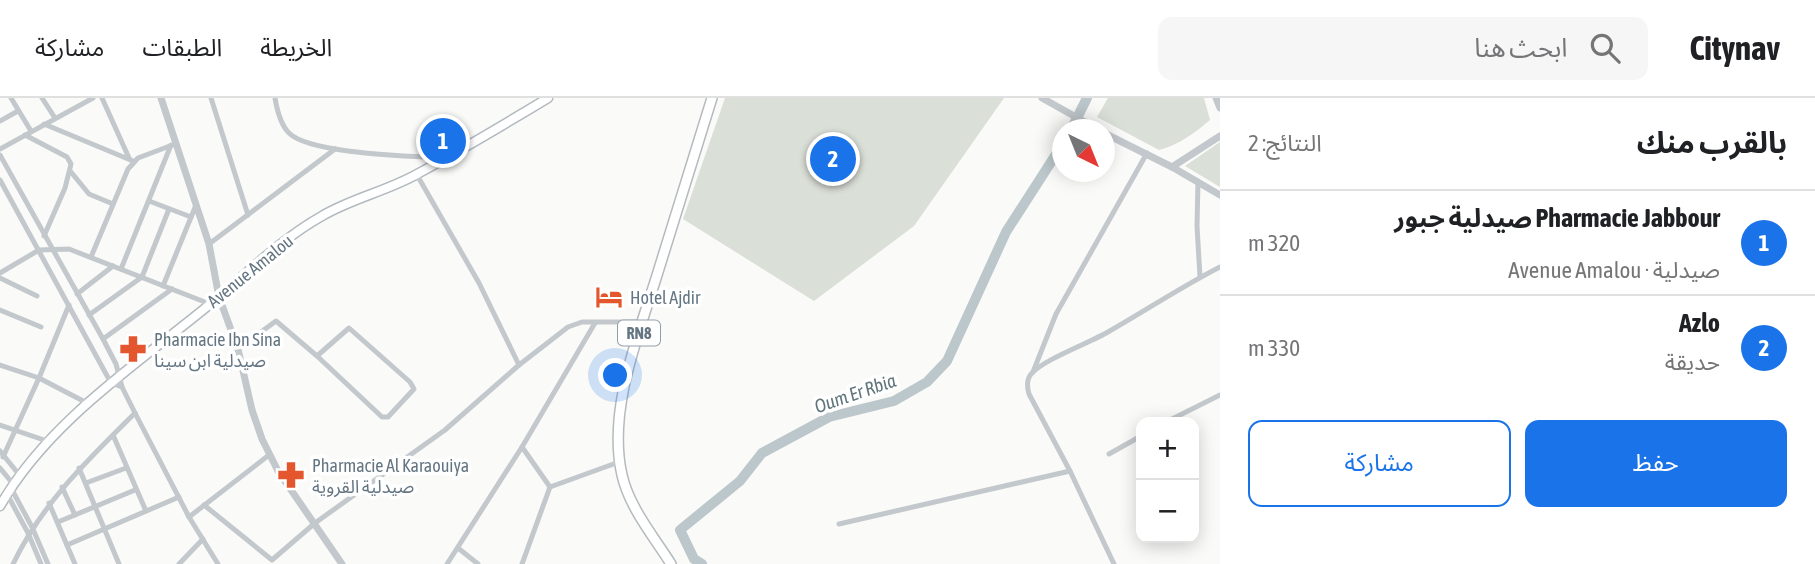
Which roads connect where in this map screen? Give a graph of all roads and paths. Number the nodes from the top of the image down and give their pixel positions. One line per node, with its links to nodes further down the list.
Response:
1 (11, 98): 16 (street)
2 (42, 98): 17 (street)
3 (93, 98): 17 (street)
4 (102, 98): 30 (street)
5 (161, 98): 24 (street)
6 (211, 98): 41 (street)
7 (275, 98): 26 (street)
8 (548, 98): 13 (main road, Avenue Amalou)
9 (712, 98): 64 (main road, RN8)
10 (1042, 98): 15 (street)
11 (1063, 98): 15 (street)
12 (1216, 98): 14 (street)
13 (537, 101): 29 (main road, Avenue Amalou)
14 (1220, 108)
15 (1061, 109): 18 (street)
16 (18, 111): 19 (street); 21 (street)
17 (55, 118): 20 (street)
18 (1080, 119)
19 (0, 121)
20 (44, 124): 21 (street); 30 (street)
21 (28, 133): 25 (street); 32 (street)
22 (1220, 136): 31 (street)
23 (1115, 137): 27 (street)
24 (173, 145): 30 (street); 37 (street); 39 (street)
25 (0, 149)
26 (335, 149): 29 (street); 41 (street)
27 (1147, 153): 31 (street); 72 (street)
28 (0, 155): 43 (street)
29 (443, 158): 33 (main road, Avenue Amalou)
30 (131, 160): 38 (street)
31 (1172, 167): 35 (street)
32 (71, 172): 38 (street); 43 (street)
33 (417, 175): 59 (main road, Avenue Amalou); 71 (street)
34 (0, 180): 46 (street)
35 (1198, 181): 36 (street); 53 (street)
36 (1220, 195)
37 (149, 201): 40 (street); 50 (street)
38 (113, 204): 47 (street)
39 (196, 205): 42 (street); 44 (street)
40 (169, 209): 42 (street); 52 (street)
41 (248, 215): 44 (street)
42 (191, 217): 55 (street)
43 (44, 236): 45 (street)
44 (209, 244): 59 (street)
45 (51, 248): 46 (street); 47 (street); 57 (street)
46 (39, 250): 51 (street); 61 (street)
47 (91, 257): 48 (street)
48 (113, 266): 50 (street); 57 (street)
49 (1220, 267): 53 (street)
50 (121, 269): 52 (street)
51 (0, 272)
52 (142, 277): 55 (street); 63 (street)
53 (1200, 277): 72 (street)
54 (0, 278): 58 (street)
55 (163, 286): 56 (street)
56 (172, 289): 60 (street); 67 (street)
57 (77, 294): 63 (street)
58 (37, 296)
59 (219, 297): 60 (main road, Avenue Amalou); 68 (street)
60 (211, 304): 73 (main road, Avenue Amalou)
61 (69, 305): 74 (street); 75 (street)
62 (0, 310): 66 (street)
63 (89, 314): 67 (street)
64 (642, 322): 65 (street); 90 (main road, RN8)
65 (595, 323): 71 (street); 86 (street)
66 (41, 327)
67 (103, 339): 73 (street)
68 (238, 349): 69 (street); 89 (street)
69 (317, 356): 69 (street)
70 (0, 365): 74 (street)
71 (519, 365): 110 (street)
72 (1033, 372): 94 (street)
73 (120, 377): 75 (main road, Avenue Amalou); 76 (street)
74 (39, 379): 78 (street); 82 (street)
75 (111, 383): 76 (street); 78 (main road, Avenue Amalou)
76 (122, 387): 79 (street)
77 (1220, 395): 80 (street)
78 (89, 404): 85 (main road, Avenue Amalou)
79 (135, 413): 83 (street); 101 (street)
80 (1176, 417)
81 (0, 425): 82 (street)
82 (17, 429): 85 (street); 87 (street)
83 (113, 435): 92 (street); 93 (street)
84 (1136, 439): 88 (street)
85 (50, 442): 95 (main road, Avenue Amalou)
86 (522, 447): 98 (street); 117 (street)
87 (2, 454): 95 (street)
88 (1109, 454)
89 (269, 456): 103 (street); 110 (street)
90 (619, 462): 98 (street); 129 (main road, RN8)
91 (0, 468): 99 (street)
92 (79, 468): 96 (street); 97 (street)
93 (126, 468): 96 (street); 100 (street)
94 (1070, 471): 111 (street); 130 (street)
95 (21, 477): 99 (main road, Avenue Amalou)
96 (86, 483): 105 (street)
97 (62, 487): 102 (street); 107 (street)
98 (550, 487): 128 (street)
99 (11, 489): 104 (main road, Avenue Amalou); 112 (street); 114 (street)
100 (135, 489): 105 (street); 106 (street)
101 (179, 497): 106 (street); 108 (street)
102 (49, 503): 109 (street); 112 (street)
103 (204, 505): 108 (street); 110 (street)
104 (0, 506)
105 (95, 507): 107 (street); 113 (street)
106 (146, 511): 113 (street)
107 (75, 515): 109 (street)
108 (189, 517): 115 (street)
109 (58, 522): 116 (street)
110 (315, 523): 125 (street)
111 (839, 524)
112 (32, 527): 114 (street); 120 (street)
113 (105, 529): 116 (street); 122 (street)
114 (28, 533): 118 (street); 119 (street)
115 (203, 538): 123 (street); 124 (street)
116 (67, 545): 121 (street)
117 (458, 548): 126 (street); 127 (street)
118 (13, 564)
119 (41, 564)
120 (48, 564)
121 (75, 564)
122 (119, 564)
123 (179, 564)
124 (218, 564)
125 (342, 564)
126 (447, 564)
127 (478, 564)
128 (522, 564)
129 (671, 564)
130 (1114, 564)

